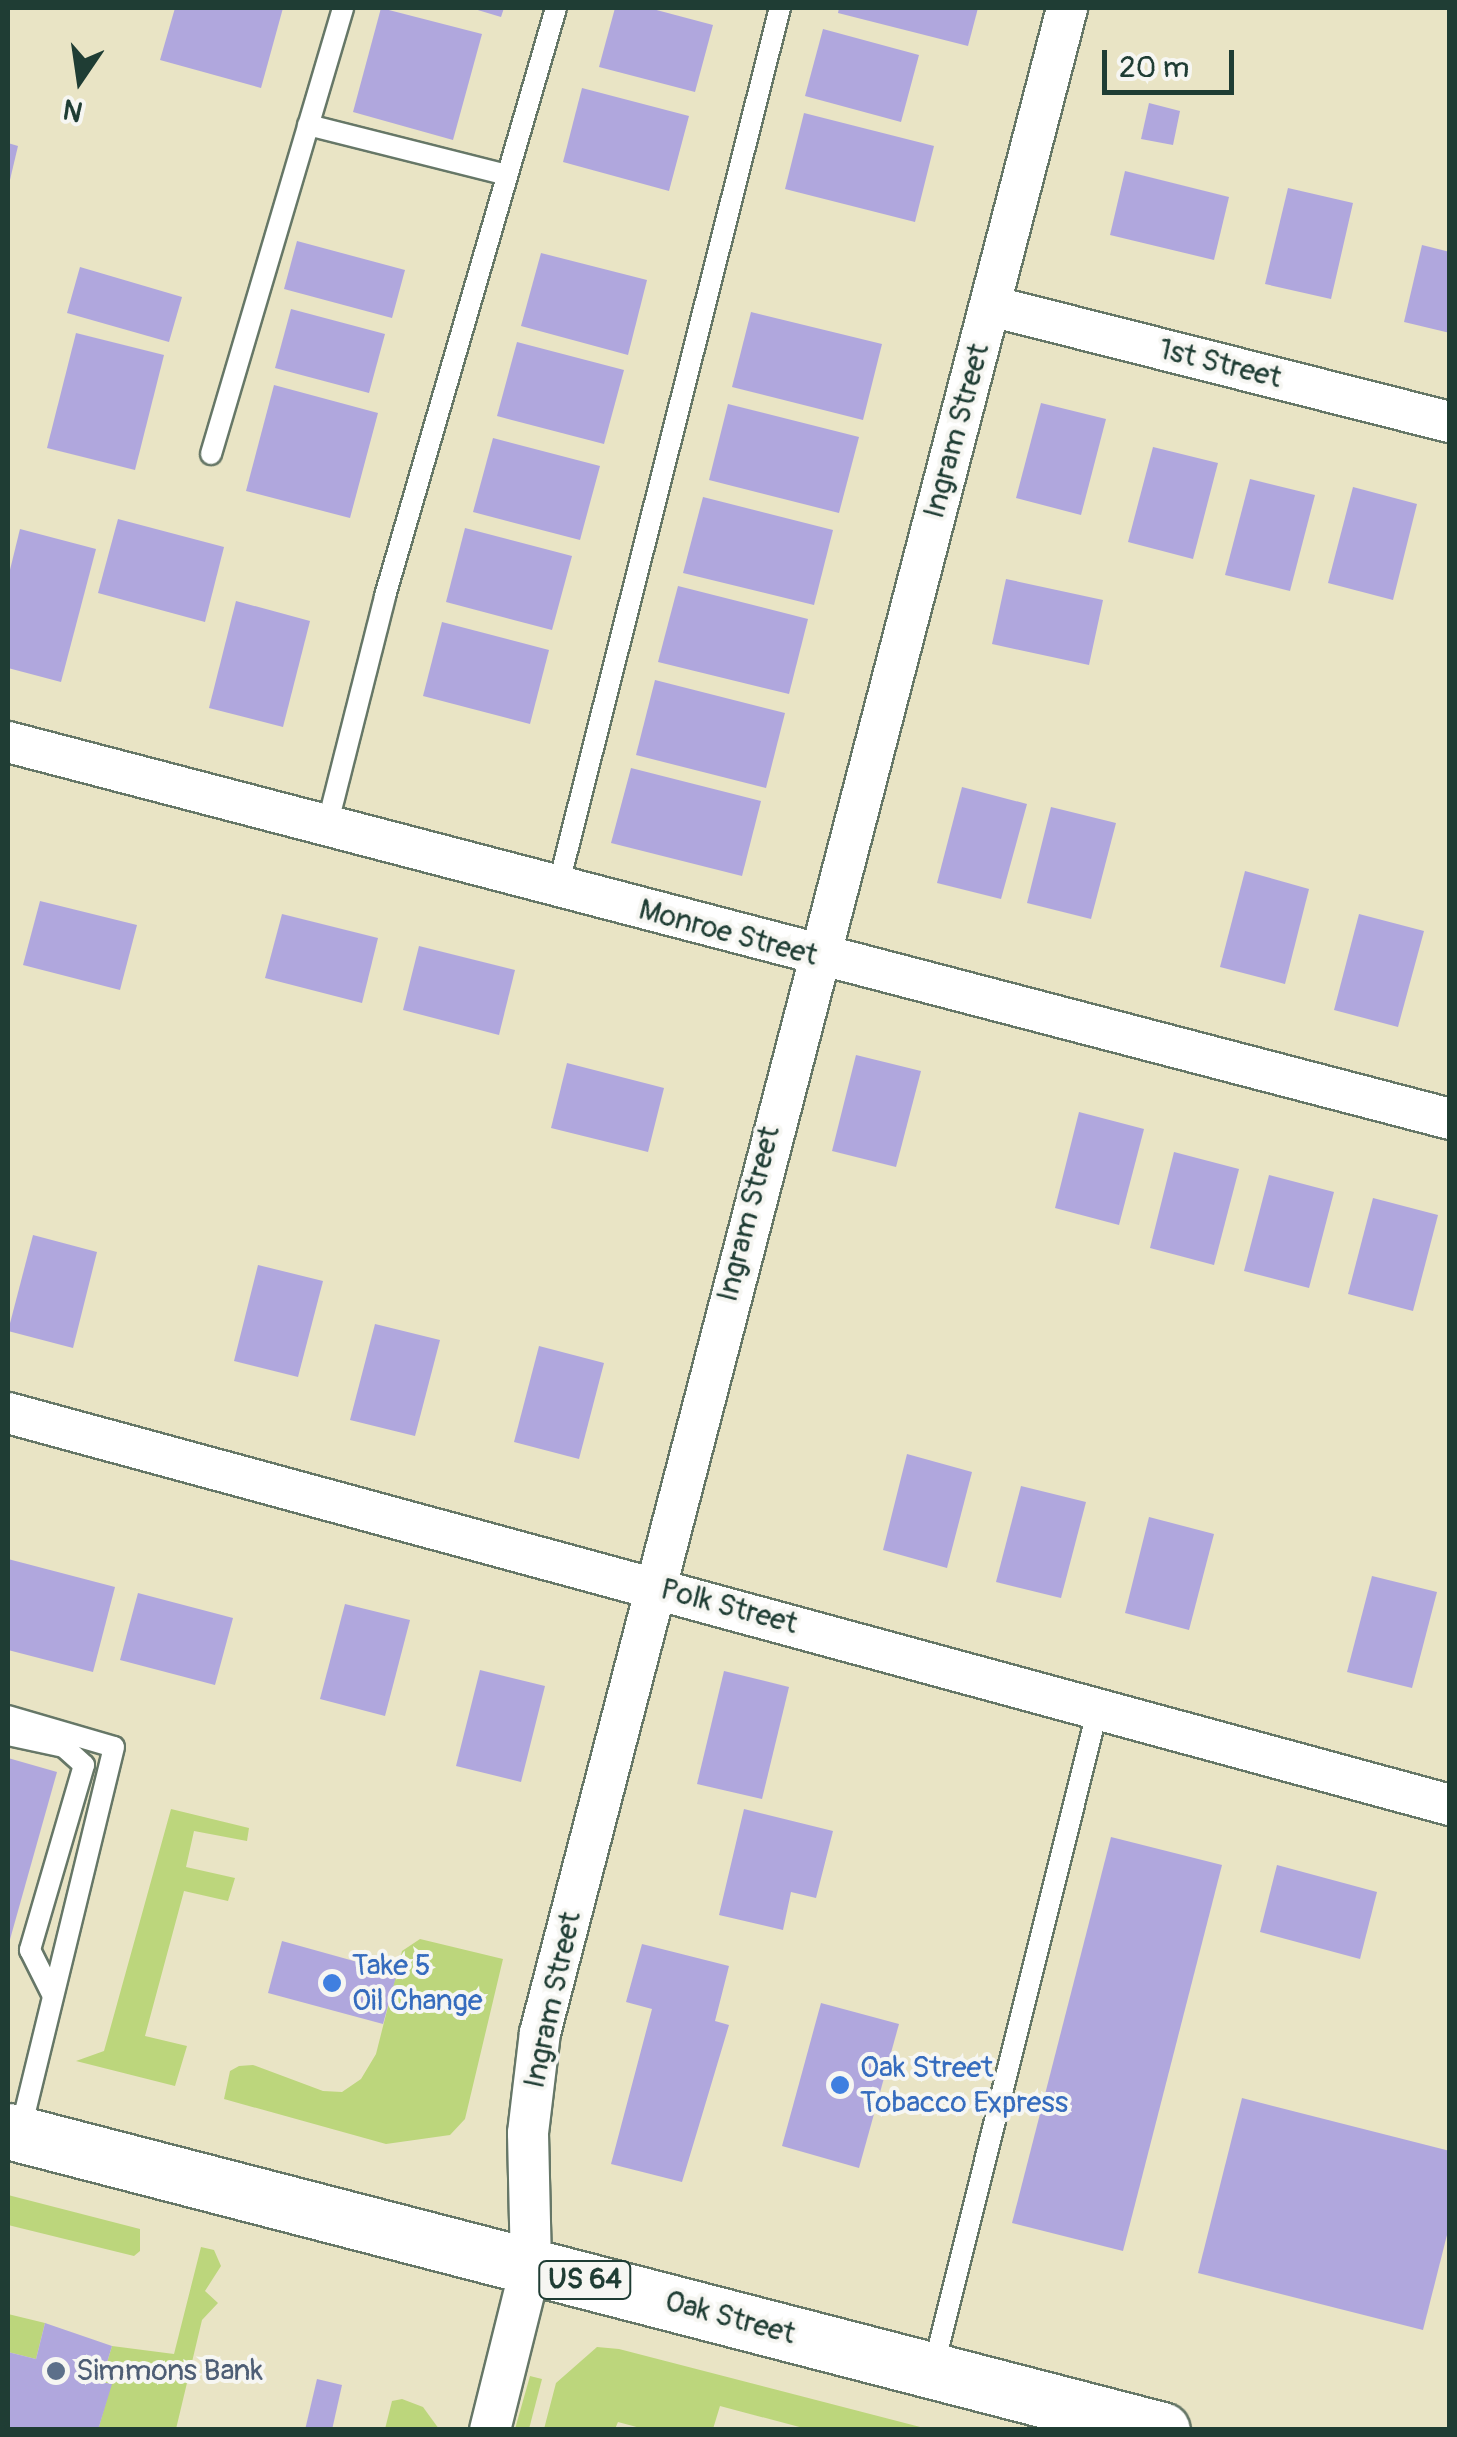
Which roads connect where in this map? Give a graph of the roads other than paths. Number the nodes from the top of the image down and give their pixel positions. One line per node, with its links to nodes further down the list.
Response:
1 (342, 8): 5 (lane)
2 (556, 8): 6 (lane)
3 (780, 8): 12 (lane)
4 (1067, 8): 7 (street, Ingram Street)
5 (308, 125): 6 (lane); 9 (lane)
6 (507, 175): 11 (lane)
7 (991, 306): 8 (street, 1st Street); 13 (street, Ingram Street)
8 (1450, 422)
9 (210, 454)
10 (8, 742): 11 (street, Monroe Street)
11 (327, 826): 12 (street, Monroe Street)
12 (558, 887): 13 (street, Monroe Street)
13 (816, 956): 14 (street, Monroe Street); 16 (street, Ingram Street)
14 (1450, 1119)
15 (8, 1414): 16 (street, Polk Street)
16 (652, 1586): 17 (street, Polk Street); 23 (street, Ingram Street)
17 (1098, 1708): 20 (street, Polk Street); 24 (lane)
18 (8, 1716): 21 (lane)
19 (8, 1735): 21 (lane)
20 (1450, 1805)
21 (53, 1996): 22 (lane)
22 (13, 2132): 23 (highway, Oak Street / US 64)
23 (531, 2266): 24 (highway, Oak Street / US 64); 25 (street, Ingram Street)
24 (932, 2370): 26 (highway, Oak Street / US 64)
25 (490, 2430)
26 (1162, 2430)

